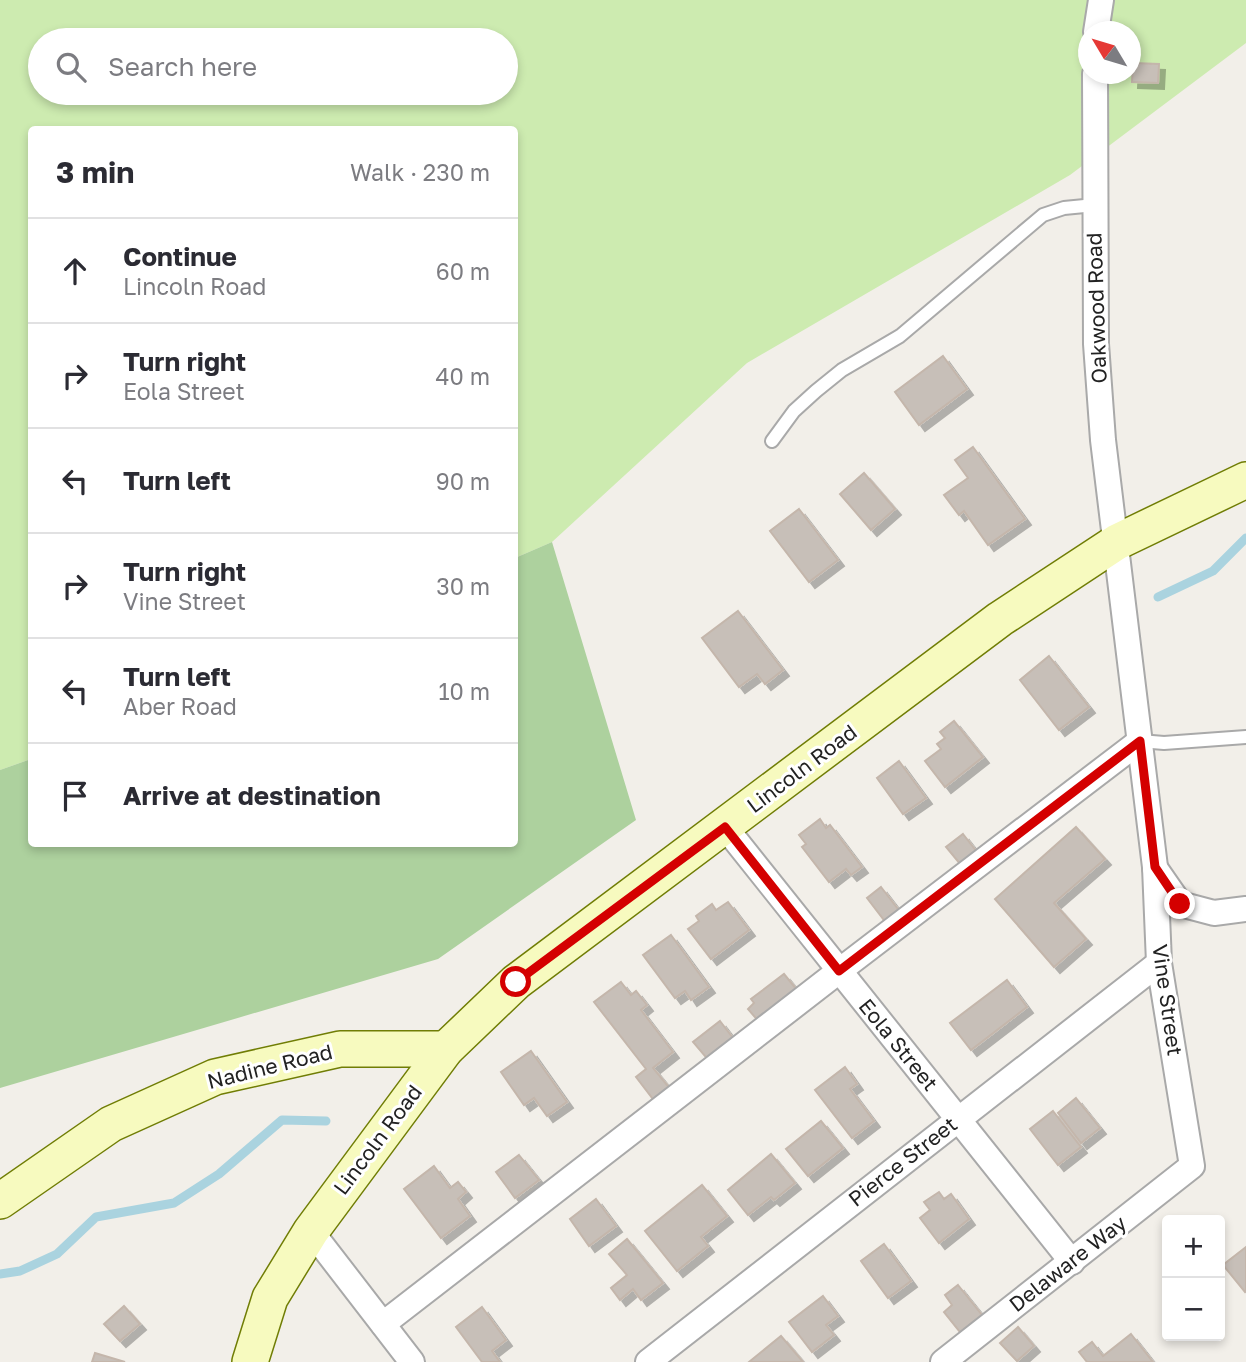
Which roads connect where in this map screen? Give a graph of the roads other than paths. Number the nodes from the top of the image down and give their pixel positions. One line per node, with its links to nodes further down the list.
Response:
1 (1101, 0): 2 (street)
2 (1098, 21)
3 (1095, 84): 4 (street, Oakwood Road)
4 (1095, 205): 5 (lane); 7 (street, Oakwood Road)
5 (772, 441)
6 (1246, 480): 7 (street, Lincoln Road)
7 (1117, 542): 9 (street, Vine Street); 10 (street, Lincoln Road)
8 (1246, 737): 9 (lane)
9 (1140, 741): 11 (street, Vine Street); 14 (street)
10 (725, 827): 14 (street, Eola Street); 15 (street, Lincoln Road)
11 (1155, 867): 12 (street); 13 (street, Vine Street)
12 (1246, 909)
13 (1159, 963): 16 (street, Pierce Street); 17 (street, Vine Street)
14 (839, 971): 16 (street, Eola Street); 21 (street)
15 (446, 1049): 18 (street, Nadine Road); 19 (street, Lincoln Road)
16 (957, 1119): 20 (street, Eola Street); 24 (street, Pierce Street)
17 (1192, 1166): 20 (street, Delaware Way)
18 (0, 1201)
19 (311, 1231): 21 (street); 22 (street, Lincoln Road)
20 (1072, 1262): 25 (street, Delaware Way)
21 (383, 1324): 23 (street)
22 (250, 1362)
23 (412, 1362)
24 (648, 1362)
25 (943, 1362)

